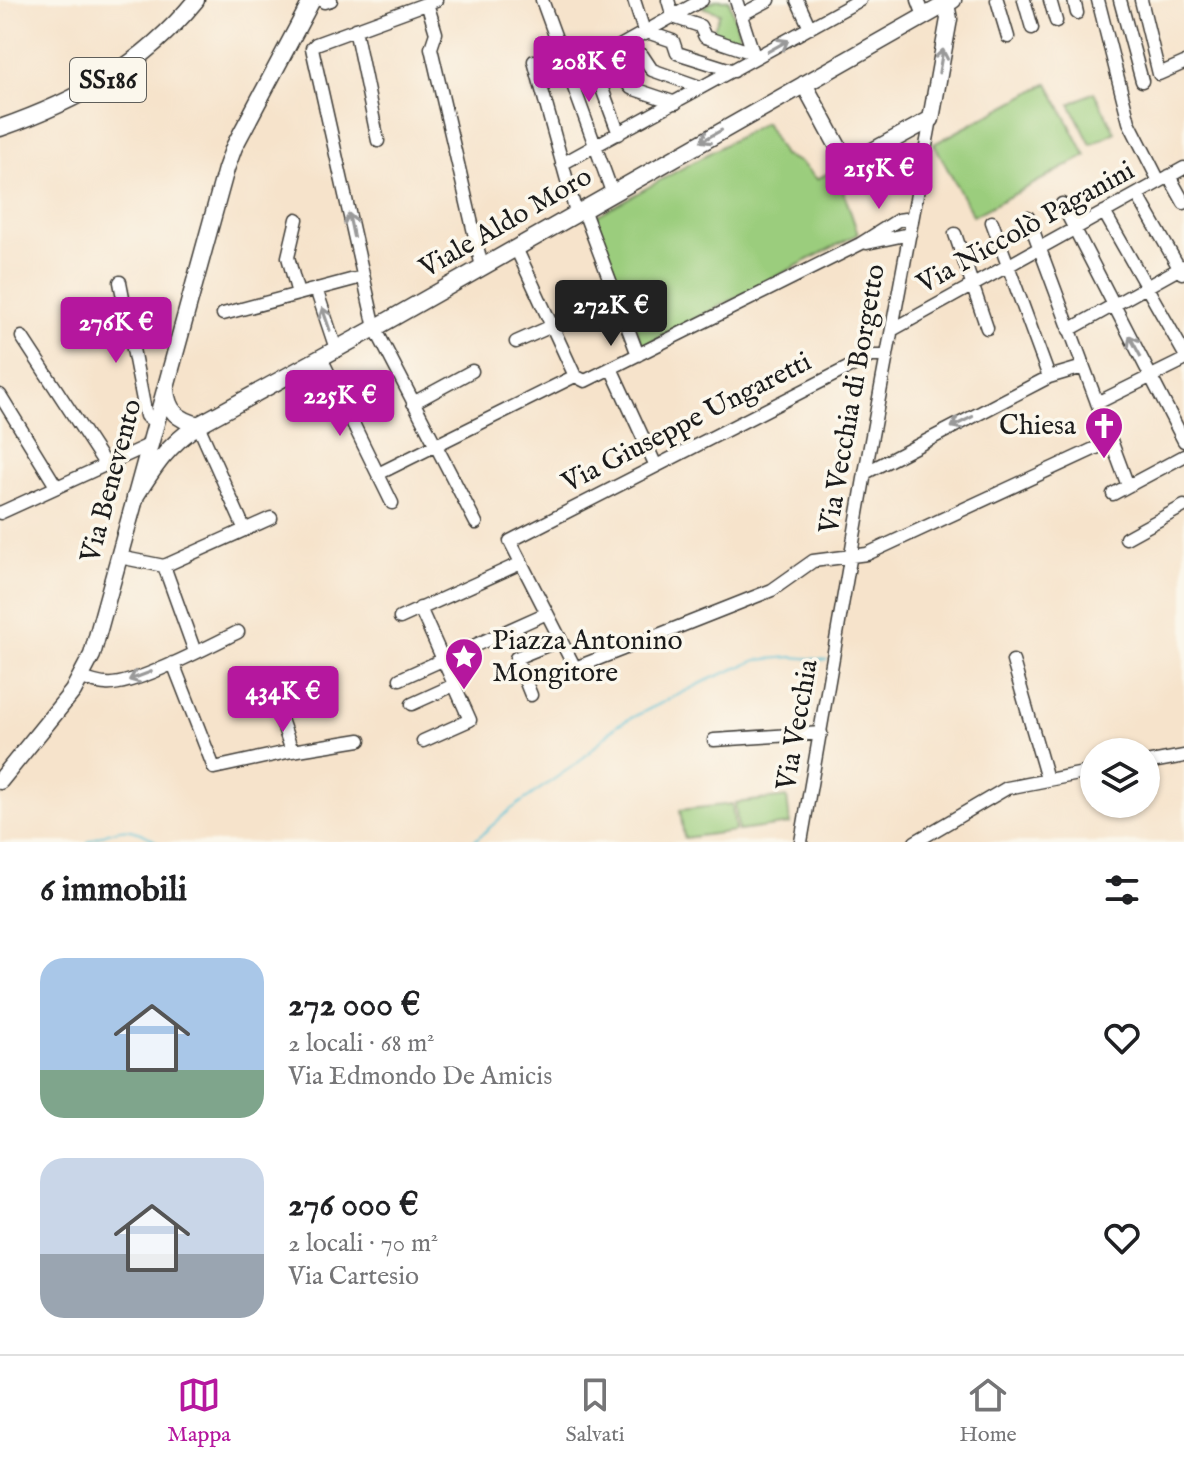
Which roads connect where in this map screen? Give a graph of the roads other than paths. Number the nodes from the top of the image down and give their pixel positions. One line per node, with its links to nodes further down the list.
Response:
1 (196, 0): 44 (main road, SS186)
2 (542, 0): 38 (street)
3 (634, 0): 26 (street)
4 (668, 0): 21 (street)
5 (702, 0): 21 (street)
6 (736, 0): 20 (street)
7 (769, 0): 20 (street)
8 (797, 0): 23 (street)
9 (860, 0): 23 (street)
10 (997, 0): 27 (street)
11 (1024, 0): 24 (street)
12 (1050, 0): 22 (street)
13 (1098, 0): 31 (street)
14 (1120, 0): 29 (street)
15 (1141, 0): 28 (street)
16 (322, 1): 98 (main road, Via Benevento)
17 (432, 2): 25 (street); 68 (street)
18 (950, 2): 19 (main road, Viale Aldo Moro); 43 (main road, Via Vecchia di Borgetto, one-way to 18)
19 (921, 8): 40 (main road, Viale Aldo Moro)
20 (741, 15): 32 (street)
21 (673, 17): 26 (street); 32 (street)
22 (1056, 21)
23 (810, 28): 32 (street, one-way to 23)
24 (1032, 28)
25 (355, 29): 46 (street); 70 (street, one-way to 25)
26 (646, 33): 30 (street); 36 (street)
27 (1008, 37)
28 (1151, 41): 29 (street); 35 (street)
29 (1133, 47): 31 (street); 39 (street)
30 (618, 48): 34 (street); 41 (street)
31 (1112, 54): 50 (street)
32 (754, 56): 36 (street)
33 (534, 61): 48 (street)
34 (592, 62): 38 (street); 45 (street)
35 (1184, 63)
36 (734, 71): 41 (street)
37 (618, 72): 42 (street)
38 (570, 74): 47 (street)
39 (1142, 81)
40 (804, 84): 43 (main road); 51 (main road, Viale Aldo Moro, one-way to 51)
41 (700, 87): 42 (street)
42 (676, 103): 45 (street)
43 (931, 119): 58 (street, Via Vecchia di Borgetto)
44 (0, 128)
45 (619, 134): 47 (street)
46 (378, 141)
47 (597, 146): 48 (street); 51 (street)
48 (562, 164): 55 (street)
49 (1184, 168): 50 (street, Via Niccolò Paganini)
50 (1164, 179): 52 (street, Via Niccolò Paganini); 53 (street)
51 (612, 192): 55 (main road, Viale Aldo Moro)
52 (1137, 194): 56 (street, Via Niccolò Paganini); 69 (street)
53 (1184, 203)
54 (1062, 204): 61 (street)
55 (579, 211): 65 (main road, Viale Aldo Moro); 76 (street)
56 (1104, 212): 61 (street, Via Niccolò Paganini); 73 (street)
57 (1028, 217): 66 (street)
58 (912, 218): 62 (street, Via Vecchia di Borgetto); 64 (street)
59 (297, 219): 75 (street)
60 (992, 222): 67 (street)
61 (1074, 229): 66 (street, Via Niccolò Paganini); 77 (street)
62 (910, 234): 64 (street); 82 (street, Via Vecchia di Borgetto)
63 (955, 234): 72 (street)
64 (860, 244): 88 (street)
65 (516, 248): 68 (main road, Viale Aldo Moro); 79 (street)
66 (1039, 248): 67 (street, Via Niccolò Paganini); 83 (street)
67 (1007, 266): 72 (street, Via Niccolò Paganini); 96 (street)
68 (482, 267): 80 (main road, Viale Aldo Moro)
69 (1183, 270): 73 (street)
70 (362, 277): 74 (street); 80 (street)
71 (120, 282): 103 (street)
72 (972, 286): 81 (street); 82 (street, Via Niccolò Paganini)
73 (1146, 287): 77 (street); 87 (street)
74 (316, 289): 75 (street); 86 (street, one-way to 74)
75 (298, 294): 78 (street)
76 (617, 297): 79 (street); 88 (street)
77 (1114, 305): 83 (street); 97 (street, one-way to 77)
78 (223, 314)
79 (552, 326): 85 (street); 95 (street)
80 (375, 328): 86 (main road, Viale Aldo Moro); 100 (street)
81 (987, 328)
82 (892, 330): 89 (street, Via Vecchia di Borgetto)
83 (1069, 330): 92 (street)
84 (22, 337): 111 (street)
85 (516, 342)
86 (336, 349): 90 (main road, Viale Aldo Moro)
87 (1184, 353)
88 (638, 355): 93 (street)
89 (887, 356): 112 (street, Via Giuseppe Ungaretti); 113 (street, Via Vecchia di Borgetto)
90 (321, 358): 104 (main road, Viale Aldo Moro); 114 (street)
91 (1184, 360): 97 (street)
92 (1083, 367): 96 (street); 101 (street)
93 (611, 368): 95 (street); 112 (street)
94 (472, 371): 100 (street)
95 (575, 376): 108 (street)
96 (1049, 377): 113 (street, one-way to 113)
97 (1151, 377): 101 (street); 107 (street)
98 (166, 385): 102 (main road); 103 (main road, Via Benevento)
99 (0, 395): 115 (street)
100 (413, 403): 108 (street)
101 (1097, 403): 106 (street)
102 (172, 412): 104 (main road); 105 (main road)
103 (155, 422): 105 (main road); 109 (main road, Via Benevento)
104 (198, 425): 105 (main road, Viale Aldo Moro); 124 (street)
105 (175, 440): 118 (main road, Viale Aldo Moro)
106 (1111, 441): 116 (street); 126 (street)
107 (1184, 441)
108 (435, 444): 114 (street); 123 (street)
109 (149, 445): 111 (street); 118 (main road, Via Benevento)
110 (1184, 456): 116 (street)
111 (105, 464): 115 (street)
112 (656, 466): 128 (street, Via Giuseppe Ungaretti)
113 (865, 473): 126 (street, Via Vecchia di Borgetto)
114 (378, 474): 119 (street)
115 (56, 486): 121 (street)
116 (1128, 486): 117 (street)
117 (1113, 494)
118 (135, 497): 127 (main road, Via Benevento)
119 (392, 503)
120 (1184, 506): 125 (street)
121 (0, 513)
122 (271, 518): 124 (street)
123 (476, 523)
124 (245, 530): 129 (street)
125 (1126, 538)
126 (851, 554): 132 (street, Via Vecchia di Borgetto); 135 (street)
127 (119, 557): 129 (street); 140 (main road, Via Benevento)
128 (521, 563): 130 (street); 131 (street)
129 (164, 566): 136 (street)
130 (420, 608): 133 (street); 137 (street)
131 (547, 613): 135 (street); 137 (street)
132 (841, 615): 146 (street, Via Vecchia)
133 (400, 618)
134 (238, 632): 136 (street)
135 (560, 640): 143 (street)
136 (195, 652): 139 (street)
137 (443, 661): 141 (street); 142 (street)
138 (1013, 661): 154 (street)
139 (173, 663): 140 (street, one-way to 140); 150 (street)
140 (81, 678): 155 (main road, Via Benevento)
141 (400, 679)
142 (452, 686): 145 (street); 149 (street)
143 (531, 695)
144 (275, 702): 150 (street)
145 (412, 704)
146 (821, 733): 148 (street); 156 (street, Via Vecchia)
147 (360, 740): 150 (street)
148 (714, 740)
149 (423, 741)
150 (292, 751)
151 (1184, 756): 152 (street)
152 (1160, 760)
153 (1080, 773): 154 (street)
154 (1047, 779): 157 (street)
155 (0, 781)
156 (803, 839)
157 (915, 842)

